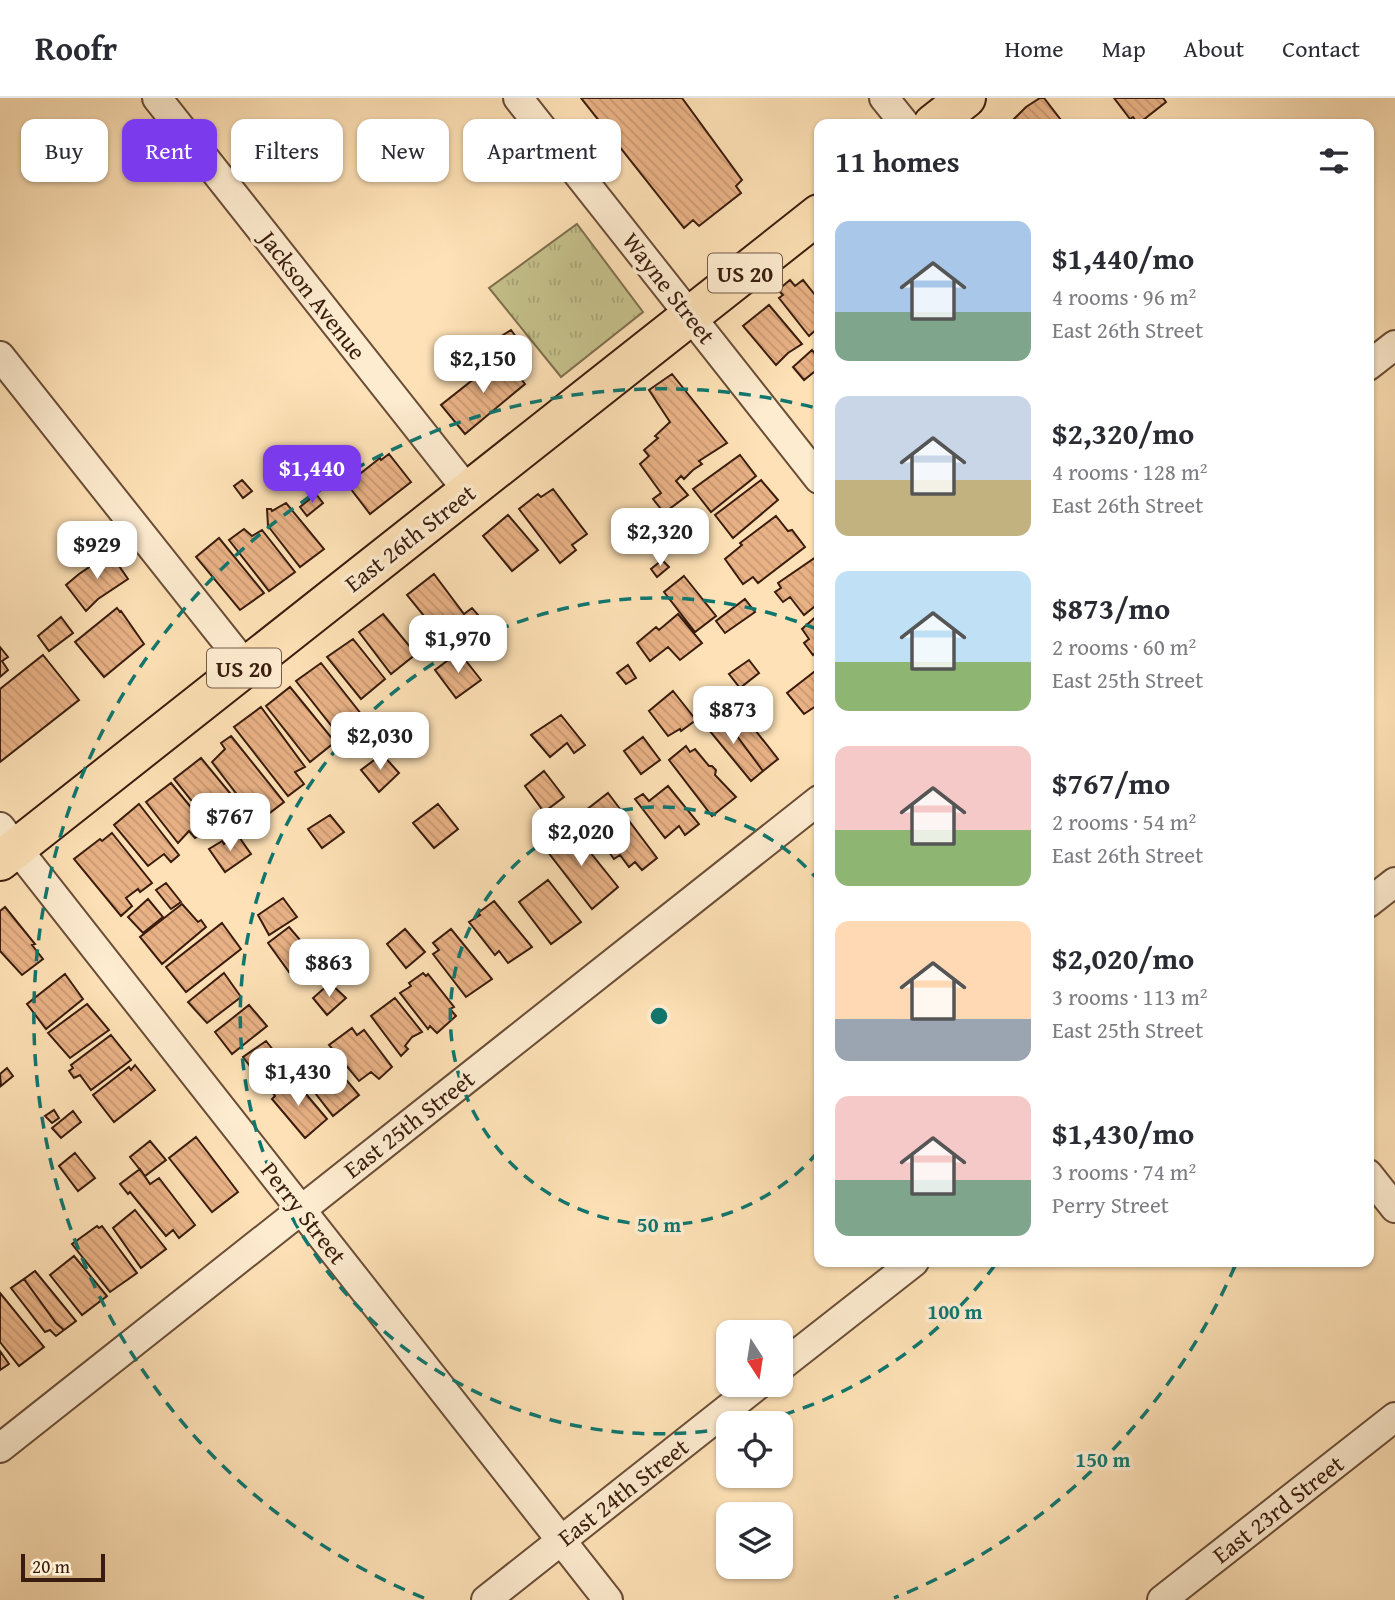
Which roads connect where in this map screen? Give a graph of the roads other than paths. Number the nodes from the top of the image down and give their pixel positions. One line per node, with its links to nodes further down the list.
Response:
1 (157, 98): 13 (street, Jackson Avenue)
2 (518, 98): 8 (street, Wayne Street)
3 (884, 98): 5 (street)
4 (966, 98): 6 (main road)
5 (901, 119)
6 (939, 119)
7 (814, 218): 8 (main road, East 26th Street / US 20)
8 (690, 316): 12 (street, Wayne Street); 13 (main road, East 26th Street / US 20)
9 (1395, 345): 11 (street)
10 (0, 356): 14 (street)
11 (1374, 361)
12 (814, 473)
13 (468, 491): 14 (main road, East 26th Street / US 20)
14 (246, 666): 16 (main road, East 26th Street / US 20)
15 (814, 804): 21 (street, East 25th Street)
16 (5, 845): 21 (street, Perry Street)
17 (1395, 882): 18 (street)
18 (1374, 898)
19 (1374, 1182): 20 (street)
20 (1395, 1208)
21 (301, 1210): 26 (street, East 25th Street); 27 (street, Perry Street)
22 (908, 1267): 23 (street)
23 (793, 1357)
24 (743, 1397): 27 (street, East 24th Street)
25 (1395, 1417): 30 (street, East 23rd Street)
26 (0, 1448)
27 (561, 1541): 28 (street, East 24th Street); 29 (street, Perry Street)
28 (486, 1600)
29 (608, 1600)
30 (1161, 1600)

